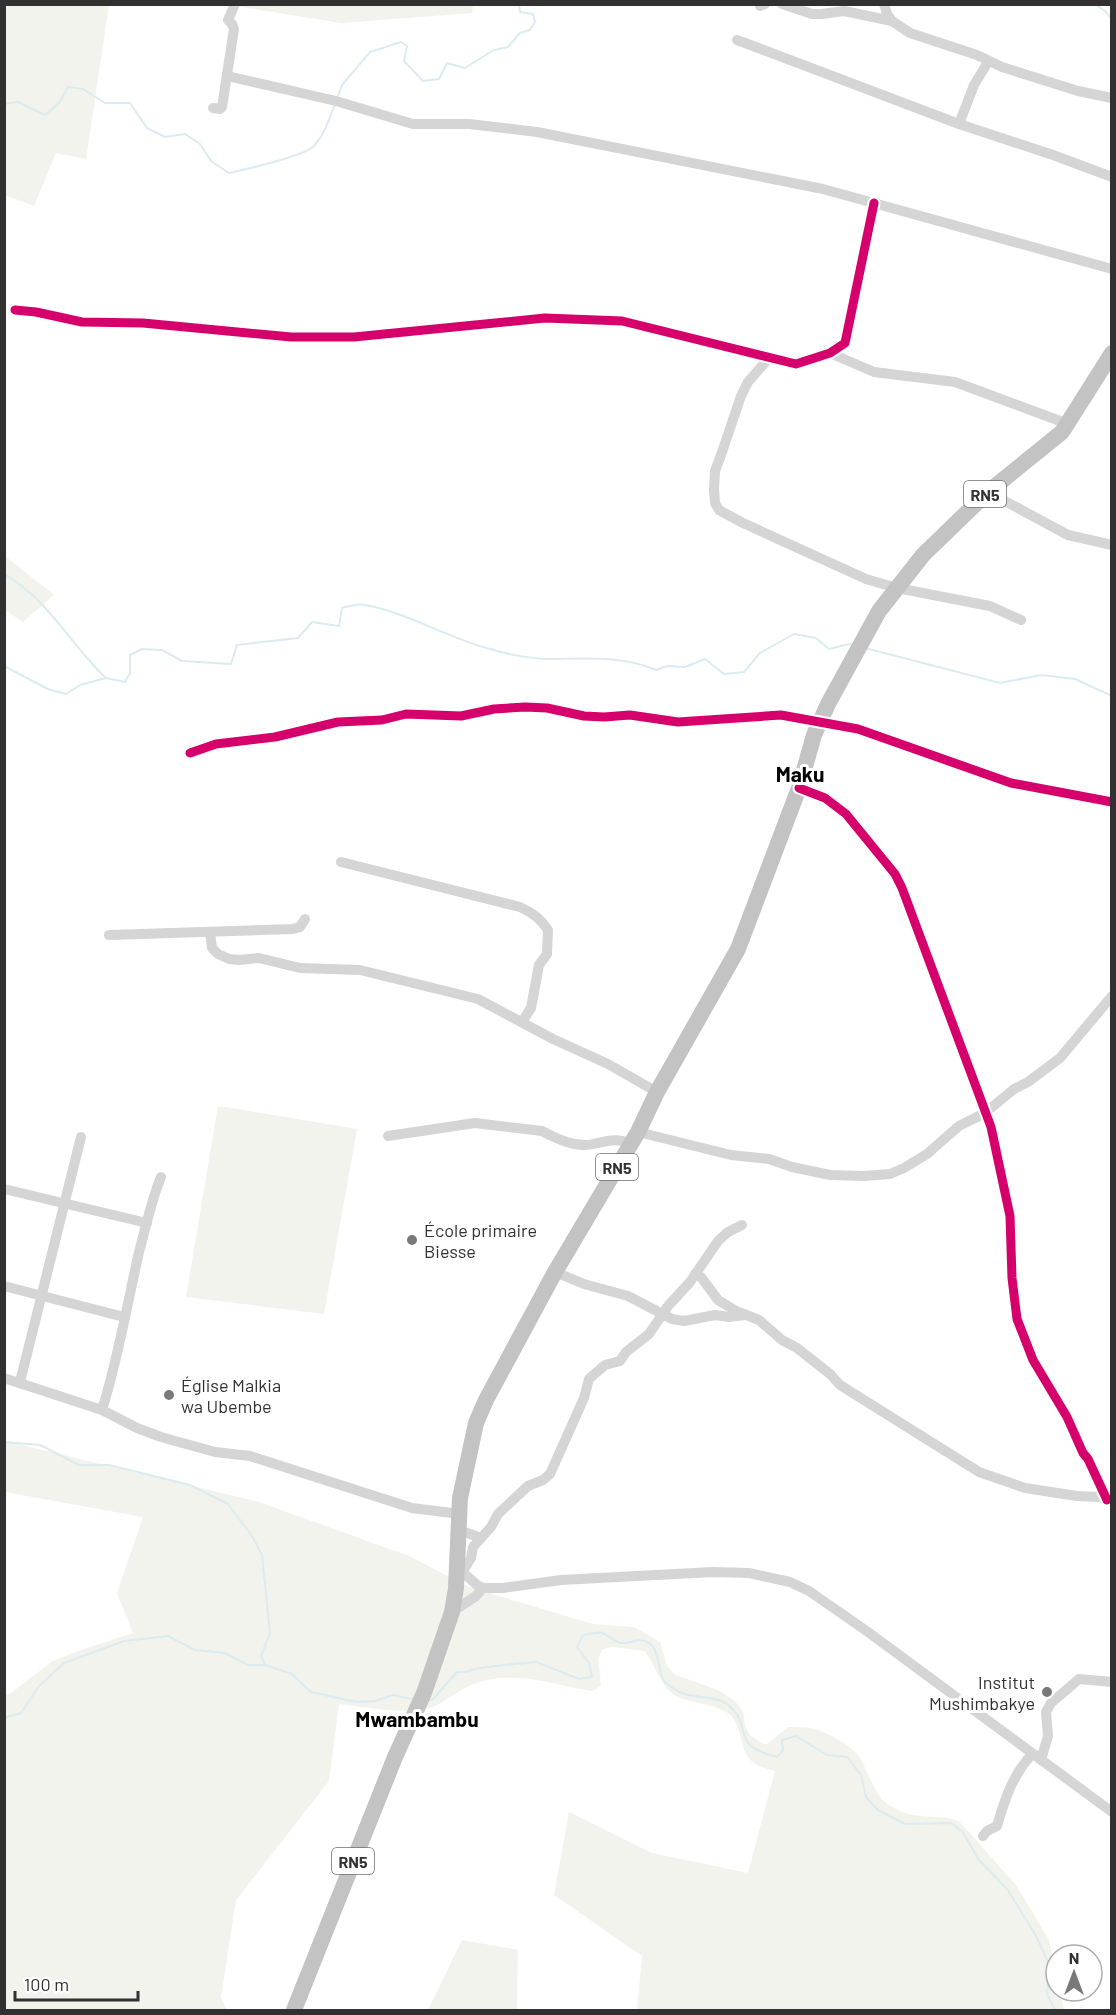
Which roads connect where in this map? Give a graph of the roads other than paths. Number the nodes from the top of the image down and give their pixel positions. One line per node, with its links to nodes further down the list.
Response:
1 (236, 4): 7 (street)
2 (782, 4): 4 (street)
3 (884, 4): 4 (street)
4 (892, 21): 6 (street)
5 (737, 40): 10 (street)
6 (988, 62): 8 (street); 10 (street)
7 (226, 76): 9 (street); 12 (street)
8 (1112, 98)
9 (213, 108)
10 (960, 124): 11 (street)
11 (1112, 177)
12 (874, 203): 13 (street); 15 (street)
13 (1112, 269)
14 (15, 310): 17 (street)
15 (830, 353): 17 (street); 18 (street)
16 (1112, 353): 18 (highway, RN5)
17 (769, 358): 21 (street)
18 (1068, 424): 19 (highway, RN5)
19 (988, 492): 20 (street); 21 (highway, RN5)
20 (1112, 545)
21 (897, 588): 22 (street); 23 (highway, RN5)
22 (1021, 620)
23 (820, 721): 24 (street); 25 (highway, RN5); 26 (street)
24 (190, 753)
25 (799, 788): 33 (highway, RN5); 34 (street)
26 (1112, 802)
27 (341, 862): 32 (street)
28 (305, 919): 29 (street)
29 (210, 932): 30 (street); 32 (street)
30 (109, 935)
31 (1112, 996): 34 (street)
32 (522, 1022): 33 (street)
33 (657, 1092): 37 (highway, RN5)
34 (985, 1113): 37 (street); 53 (street)
35 (388, 1136): 37 (street)
36 (81, 1137): 40 (street)
37 (634, 1138): 43 (highway, RN5)
38 (161, 1177): 41 (street)
39 (4, 1189): 40 (street)
40 (64, 1203): 41 (street); 46 (street)
41 (147, 1223): 49 (street)
42 (742, 1226): 44 (street)
43 (555, 1272): 47 (street); 54 (highway, RN5)
44 (695, 1274): 47 (street); 48 (street)
45 (4, 1286): 46 (street)
46 (41, 1295): 49 (street); 51 (street)
47 (664, 1313): 48 (street); 55 (street)
48 (745, 1315): 53 (street)
49 (124, 1317): 52 (street)
50 (4, 1378): 51 (street)
51 (20, 1382): 52 (street)
52 (102, 1410): 54 (street)
53 (1109, 1501)
54 (459, 1522): 55 (street); 56 (highway, RN5)
55 (481, 1538): 56 (street)
56 (460, 1569): 57 (street); 58 (highway, RN5)
57 (483, 1588): 58 (street); 60 (street)
58 (452, 1612): 63 (highway, RN5)
59 (1112, 1682): 60 (street)
60 (1036, 1757): 61 (street); 62 (street)
61 (1112, 1812)
62 (983, 1836)
63 (294, 2010)

